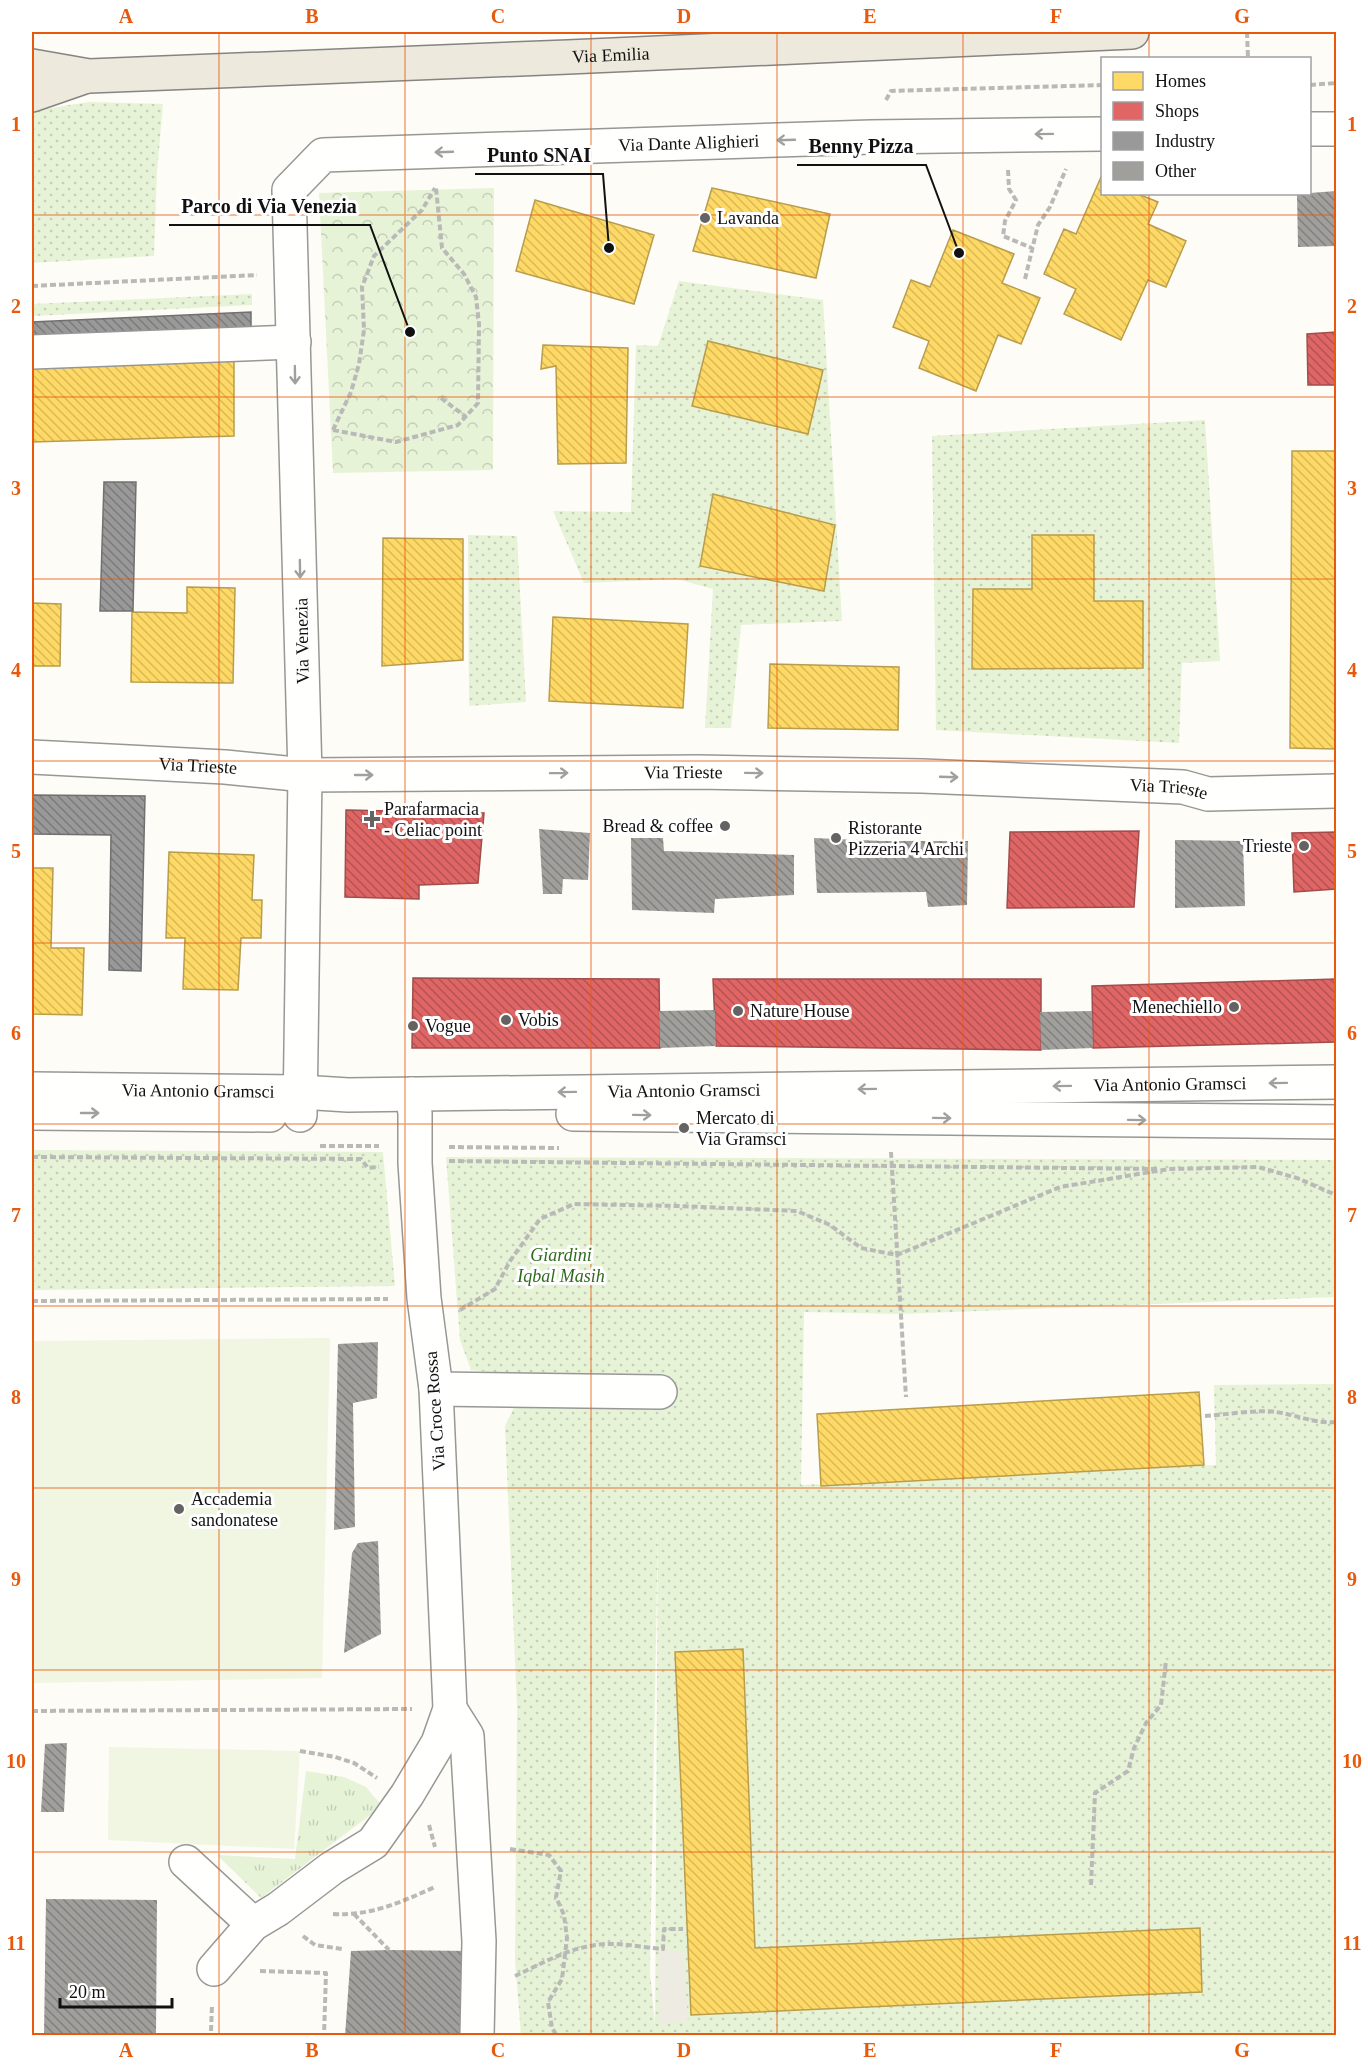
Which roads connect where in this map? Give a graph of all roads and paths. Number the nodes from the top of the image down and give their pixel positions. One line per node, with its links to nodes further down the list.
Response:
1 (1132, 32): 5 (main road, Via Emilia)
2 (1247, 32): 3 (path)
3 (1248, 57)
4 (32, 66): 5 (main road, Via Emilia)
5 (89, 76): 8 (main road, Via Emilia)
6 (1336, 83): 7 (path)
7 (1311, 85)
8 (32, 95)
9 (1311, 129): 10 (street)
10 (1336, 129)
11 (1101, 134): 12 (street, Via Dante Alighieri, one-way to 12)
12 (439, 152): 15 (path); 16 (street, Via Dante Alighieri)
13 (1066, 168): 17 (path)
14 (1008, 170): 17 (path)
15 (435, 188): 24 (path); 25 (path)
16 (289, 190): 21 (street, Via Venezia)
17 (1032, 248): 19 (path)
18 (266, 275): 20 (path)
19 (1025, 279)
20 (32, 286)
21 (294, 342): 22 (street); 26 (street, Via Venezia, one-way to 26)
22 (32, 352)
23 (441, 398): 24 (path)
24 (466, 417): 25 (path)
25 (333, 430): 26 (path)
26 (297, 450): 28 (street, Via Venezia, one-way to 28)
27 (32, 757): 28 (street, Via Trieste)
28 (305, 775): 29 (street, Via Trieste, one-way to 29); 32 (street, Via Venezia)
29 (1336, 791)
30 (1336, 1082): 33 (street, Via Antonio Gramsci, one-way to 33)
31 (32, 1089): 32 (street, Via Antonio Gramsci)
32 (301, 1103): 33 (street, Via Antonio Gramsci); 34 (street, Via Antonio Gramsci, one-way to 32)
33 (413, 1104): 35 (street, Via Antonio Gramsci, one-way to 35); 38 (street, Via Croce Rossa)
34 (32, 1113)
35 (1336, 1122)
36 (891, 1150): 39 (path)
37 (32, 1157): 38 (path)
38 (415, 1163): 39 (path); 43 (street, Via Croce Rossa)
39 (892, 1165): 40 (path); 42 (path)
40 (1168, 1169): 41 (path); 42 (path)
41 (1336, 1195)
42 (897, 1255): 43 (path); 47 (path)
43 (424, 1298): 44 (path); 45 (street, Via Croce Rossa)
44 (32, 1302)
45 (436, 1389): 46 (street); 51 (street, Via Croce Rossa)
46 (660, 1392)
47 (906, 1397)
48 (1205, 1416): 49 (path)
49 (1336, 1422)
50 (1166, 1661): 55 (path)
51 (450, 1709): 52 (path); 53 (street); 58 (street)
52 (32, 1711)
53 (472, 1846): 62 (path); 66 (street)
54 (186, 1862): 58 (street)
55 (1090, 1885)
56 (435, 1887): 57 (path)
57 (353, 1913): 58 (path); 61 (path)
58 (265, 1916): 60 (path); 63 (street)
59 (683, 1929): 62 (path)
60 (342, 1949)
61 (389, 1950)
62 (565, 1953): 64 (path); 67 (path)
63 (214, 1969): 65 (path)
64 (509, 1979)
65 (324, 2036)
66 (477, 2036)
67 (557, 2036)

